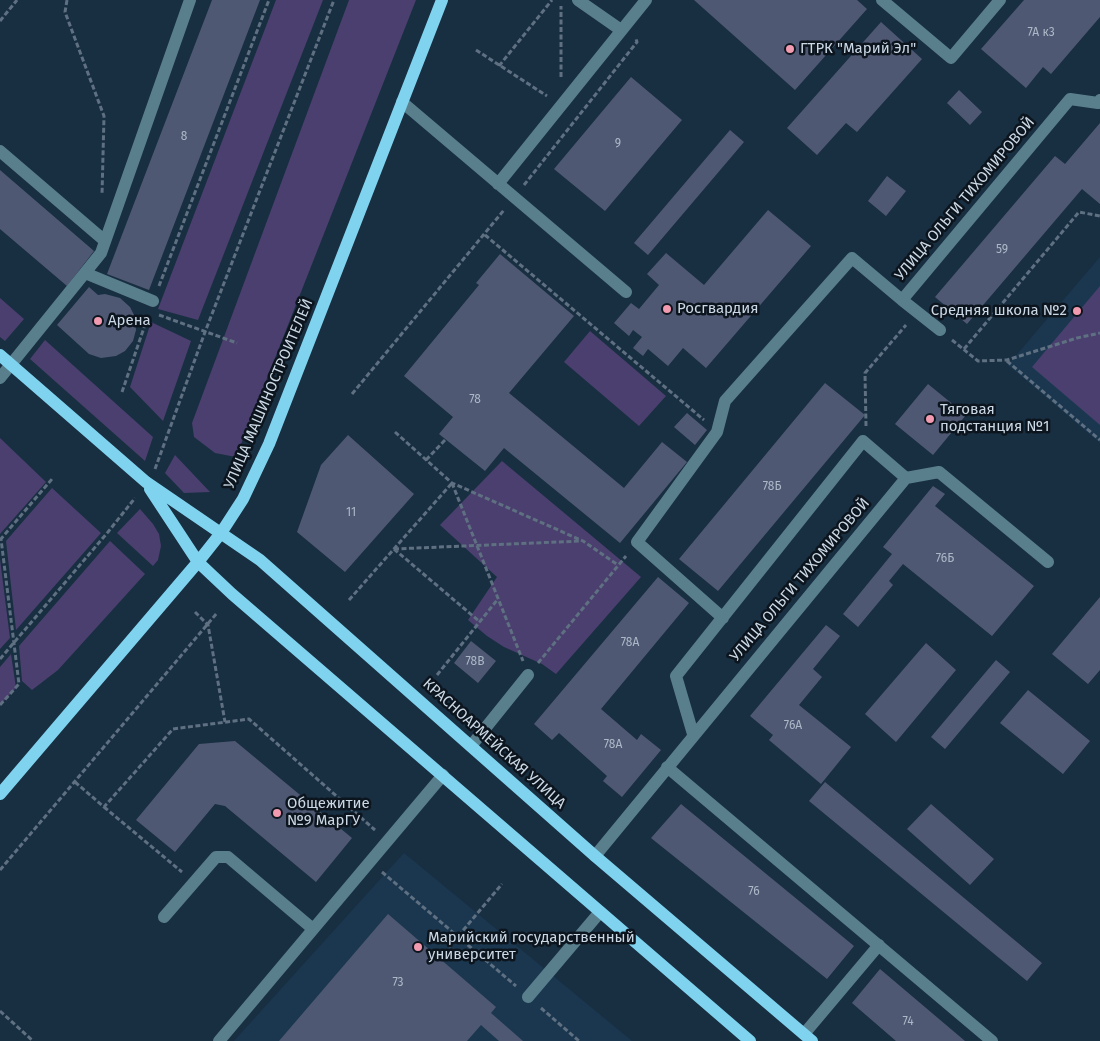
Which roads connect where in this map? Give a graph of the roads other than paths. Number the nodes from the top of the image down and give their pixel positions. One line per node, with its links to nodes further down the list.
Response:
1 (190, 0): 12 (lane)
2 (442, 0): 9 (main road, УЛИЦА МАШИНОСТРОИТЕЛЕЙ)
3 (578, 0): 7 (lane)
4 (646, 0): 7 (lane)
5 (882, 0): 6 (lane)
6 (1000, 0)
7 (621, 30): 11 (lane)
8 (1100, 100): 15 (lane, УЛИЦА ОЛЬГИ ТИХОМИРОВОЙ)
9 (402, 102): 11 (lane); 23 (main road, УЛИЦА МАШИНОСТРОИТЕЛЕЙ)
10 (0, 151): 12 (lane)
11 (498, 184): 14 (lane)
12 (105, 241): 13 (lane)
13 (85, 273): 16 (lane); 19 (lane)
14 (626, 292)
15 (902, 300): 17 (lane); 26 (lane, УЛИЦА ОЛЬГИ ТИХОМИРОВОЙ)
16 (151, 307)
17 (940, 330)
18 (0, 355): 19 (main road, КРАСНОАРМЕЙСКАЯ УЛИЦА)
19 (12, 365): 20 (lane); 22 (main road, КРАСНОАРМЕЙСКАЯ УЛИЦА)
20 (0, 378)
21 (906, 478): 25 (lane); 26 (lane); 28 (lane, УЛИЦА ОЛЬГИ ТИХОМИРОВОЙ)
22 (146, 482): 23 (main road, КРАСНОАРМЕЙСКАЯ УЛИЦА); 24 (main road, КРАСНОАРМЕЙСКАЯ УЛИЦА)
23 (222, 533): 24 (main road, УЛИЦА МАШИНОСТРОИТЕЛЕЙ); 29 (main road, КРАСНОАРМЕЙСКАЯ УЛИЦА)
24 (198, 562): 31 (main road, КРАСНОАРМЕЙСКАЯ УЛИЦА); 32 (main road, УЛИЦА МАШИНОСТРОИТЕЛЕЙ)
25 (1048, 562)
26 (723, 618): 28 (lane)
27 (528, 676): 29 (lane)
28 (694, 734): 30 (lane, УЛИЦА ОЛЬГИ ТИХОМИРОВОЙ)
29 (471, 746): 33 (main road, КРАСНОАРМЕЙСКАЯ УЛИЦА)
30 (667, 767): 33 (lane, УЛИЦА ОЛЬГИ ТИХОМИРОВОЙ); 37 (lane)
31 (443, 775): 34 (main road, КРАСНОАРМЕЙСКАЯ УЛИЦА); 36 (lane)
32 (0, 794)
33 (595, 856): 39 (main road, КРАСНОАРМЕЙСКАЯ УЛИЦА)
34 (600, 912): 38 (lane); 41 (main road, КРАСНОАРМЕЙСКАЯ УЛИЦА)
35 (164, 917): 36 (lane)
36 (313, 929): 40 (lane)
37 (879, 945): 39 (lane); 42 (lane)
38 (528, 997)
39 (808, 1038)
40 (219, 1041)
41 (750, 1041)
42 (992, 1041)

